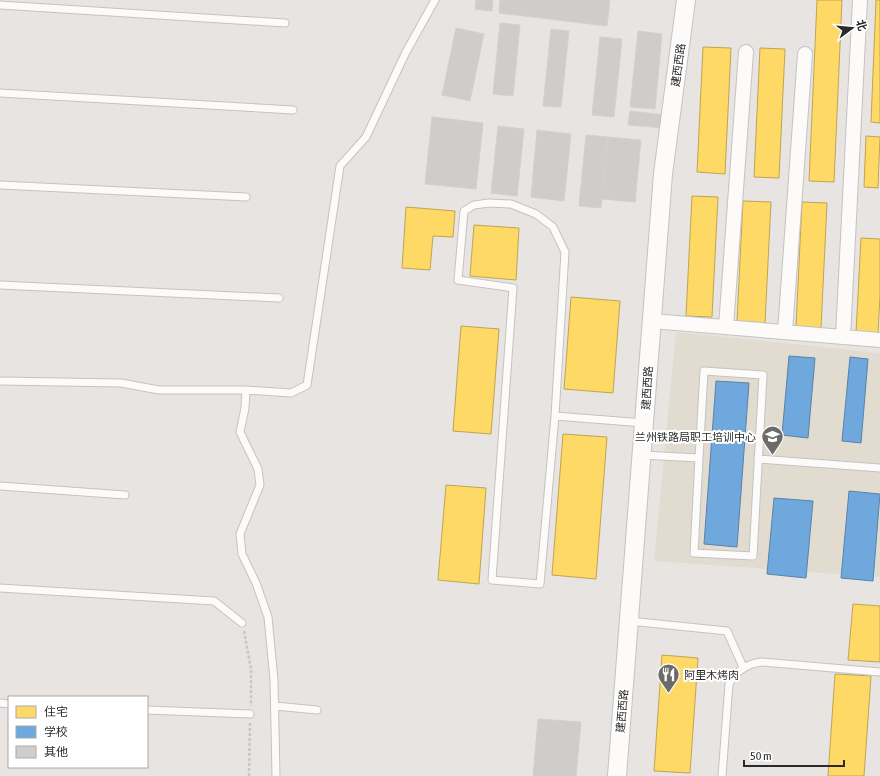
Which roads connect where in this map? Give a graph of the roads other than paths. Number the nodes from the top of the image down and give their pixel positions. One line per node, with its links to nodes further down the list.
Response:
1 (435, 0): 20 (lane)
2 (686, 0): 14 (street, 建西西路)
3 (860, 0): 17 (street)
4 (0, 5): 5 (lane)
5 (285, 23)
6 (746, 52): 15 (street)
7 (805, 54): 16 (street)
8 (0, 93): 9 (lane)
9 (293, 110)
10 (0, 185): 11 (lane)
11 (246, 198)
12 (0, 285): 13 (lane)
13 (279, 298)
14 (652, 321): 15 (street); 22 (street, 建西西路)
15 (726, 327): 16 (street)
16 (785, 332): 17 (street)
17 (843, 337): 18 (street)
18 (880, 340)
19 (0, 381): 20 (lane)
20 (246, 390): 34 (lane)
21 (555, 416): 21 (lane); 22 (lane)
22 (644, 423): 23 (street, 建西西路)
23 (642, 455): 24 (lane); 30 (street, 建西西路)
24 (699, 458): 25 (lane); 25 (lane)
25 (758, 459): 26 (lane)
26 (880, 468)
27 (0, 486): 28 (lane)
28 (125, 495)
29 (0, 588): 31 (lane)
30 (629, 621): 32 (lane); 39 (street, 建西西路)
31 (242, 623)
32 (743, 667): 33 (lane); 41 (lane)
33 (880, 672)
34 (275, 706): 36 (lane); 38 (lane)
35 (148, 710): 37 (lane)
36 (317, 710)
37 (250, 714)
38 (276, 776)
39 (617, 776): 40 (lane)
40 (621, 776)
41 (722, 776)

